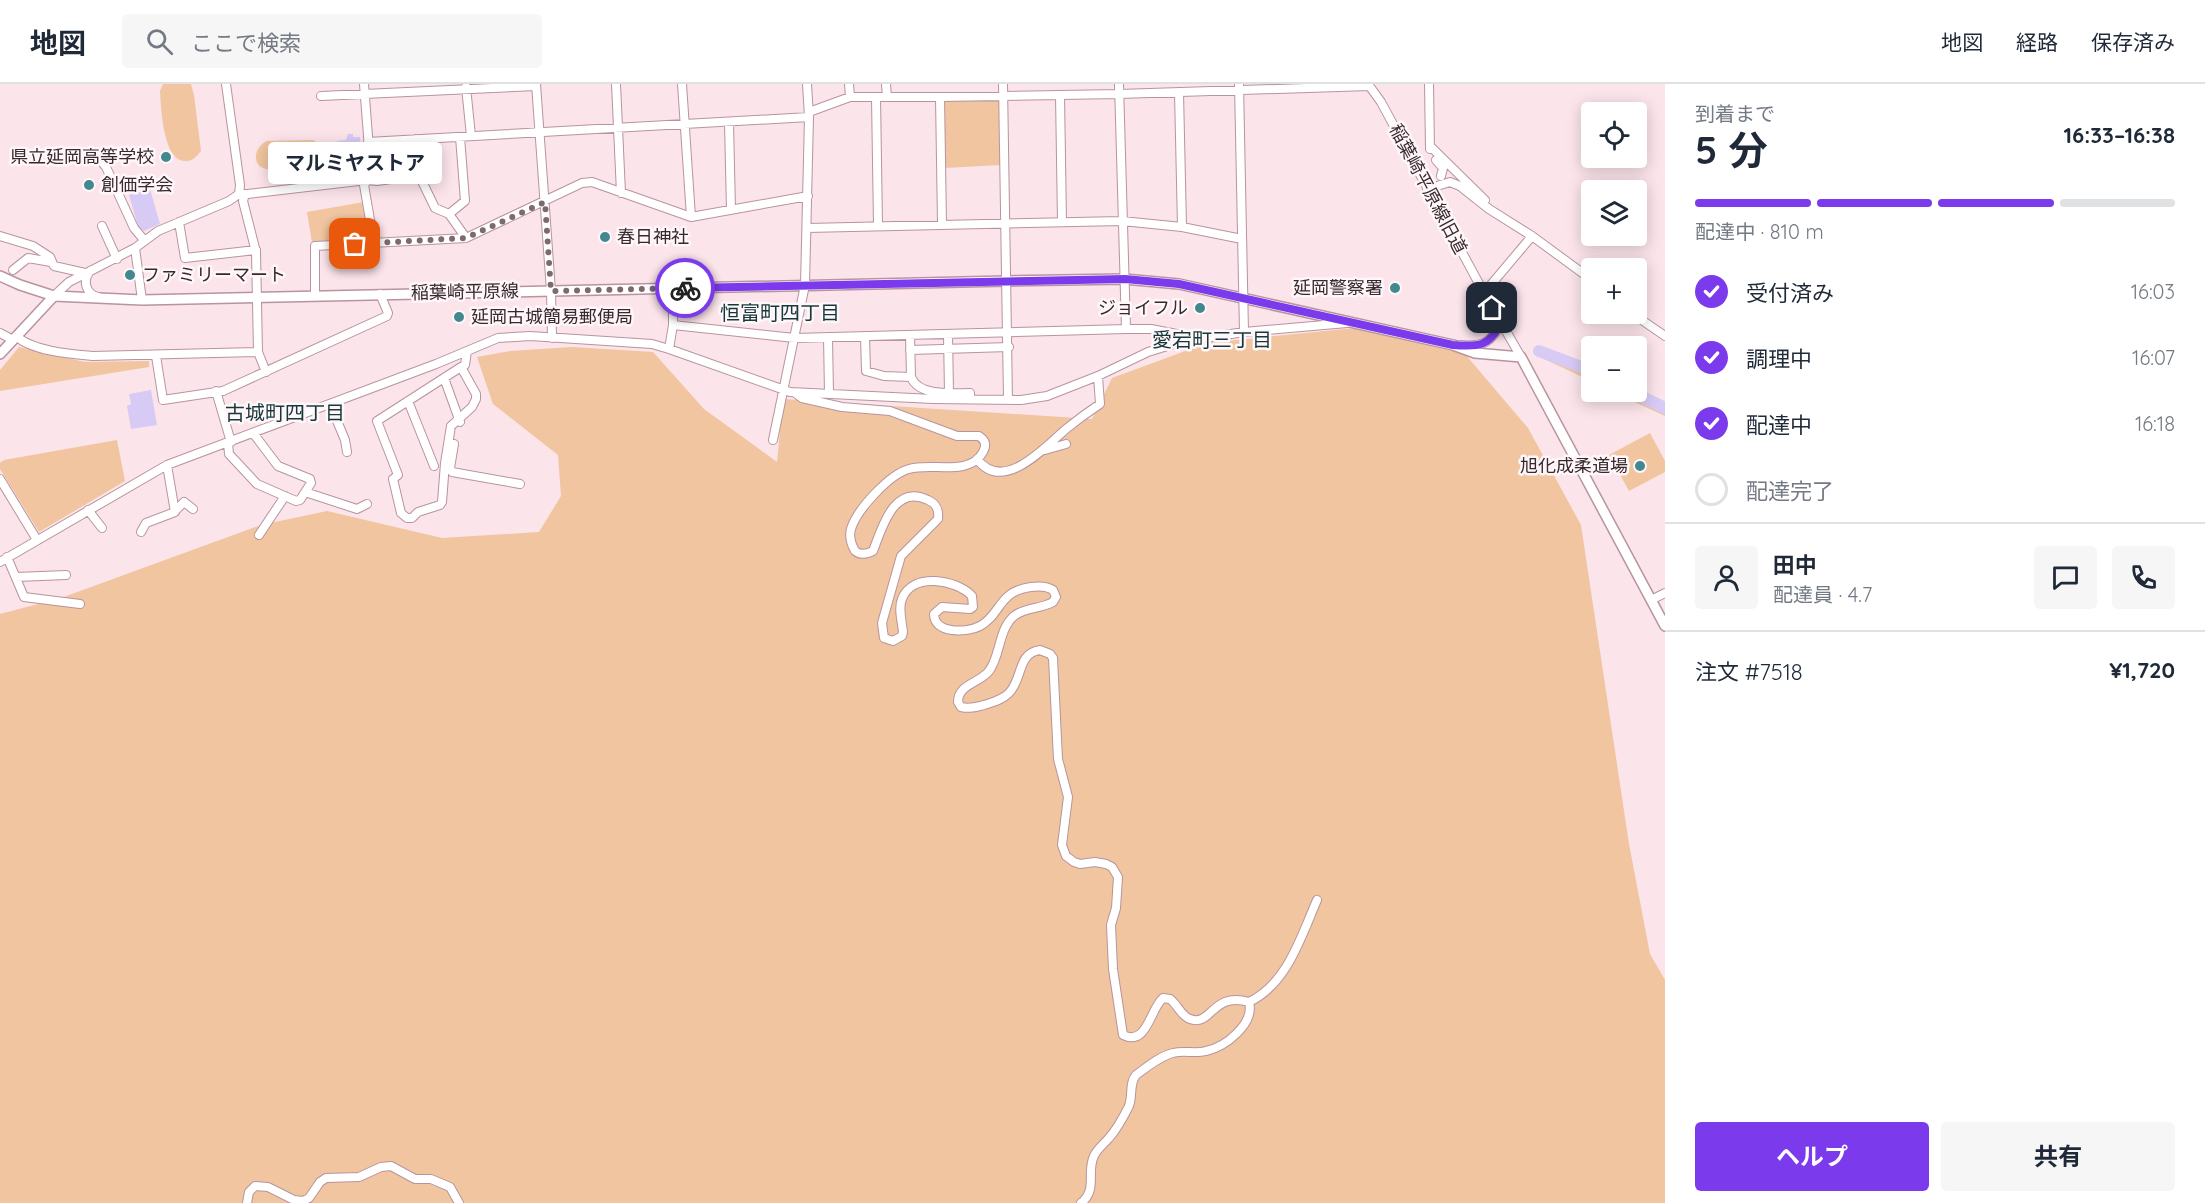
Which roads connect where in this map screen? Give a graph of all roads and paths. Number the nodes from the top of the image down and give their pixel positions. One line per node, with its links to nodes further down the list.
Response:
1 (226, 84): 42 (street)
2 (364, 84): 16 (street)
3 (616, 84): 28 (street)
4 (682, 84): 27 (street)
5 (807, 84): 25 (street)
6 (849, 84): 21 (street)
7 (886, 84): 22 (street)
8 (1003, 84): 20 (street)
9 (1119, 84): 17 (street)
10 (1429, 84): 34 (street)
11 (536, 85): 13 (street); 29 (street)
12 (1368, 85): 14 (street); 40 (street, 稲葉崎平原線旧道)
13 (466, 87): 16 (street); 30 (street)
14 (1240, 87): 15 (street); 61 (street)
15 (1179, 92): 17 (street); 56 (street)
16 (365, 94): 19 (street); 33 (street)
17 (1119, 94): 18 (street); 49 (street)
18 (1060, 95): 20 (street); 51 (street)
19 (321, 96)
20 (1003, 96): 23 (street); 52 (street)
21 (850, 97): 24 (street); 25 (street)
22 (887, 97): 23 (street); 24 (street)
23 (940, 97): 53 (street)
24 (876, 98): 54 (street)
25 (809, 114): 26 (street); 43 (street)
26 (729, 123): 27 (street); 45 (street)
27 (684, 124): 28 (street); 47 (street)
28 (618, 129): 29 (street); 41 (street)
29 (540, 133): 30 (street); 44 (street)
30 (471, 136): 31 (street)
31 (460, 137): 32 (street); 46 (street)
32 (416, 139): 33 (street); 37 (street)
33 (368, 142): 39 (street)
34 (1430, 147): 36 (street); 38 (street)
35 (94, 153): 62 (street)
36 (1441, 176): 38 (street); 40 (street)
37 (422, 177): 39 (street); 46 (street)
38 (1462, 178): 48 (street)
39 (367, 180): 42 (street); 63 (street)
40 (1427, 189): 48 (street); 77 (street, 稲葉崎平原線旧道)
41 (621, 193): 44 (street); 47 (street)
42 (242, 194): 50 (street); 65 (street)
43 (808, 196): 45 (street); 57 (street)
44 (545, 202): 60 (street); 76 (street)
45 (731, 210): 47 (street)
46 (448, 214): 60 (street)
47 (691, 217)
48 (1502, 217): 59 (street)
49 (1122, 221): 51 (street); 56 (street); 72 (street)
50 (179, 222): 62 (street); 65 (street)
51 (1062, 222): 52 (street)
52 (1005, 223): 53 (street); 73 (street)
53 (942, 224): 54 (street)
54 (878, 225): 57 (street)
55 (102, 226): 66 (street)
56 (1182, 227): 61 (street)
57 (807, 228): 74 (street)
58 (0, 236): 67 (street)
59 (1532, 236): 70 (street); 77 (street)
60 (466, 238): 63 (street)
61 (1242, 239): 83 (street)
62 (144, 240): 64 (street)
63 (374, 243): 80 (street)
64 (135, 249): 66 (street); 84 (street)
65 (256, 250): 81 (street)
66 (117, 259): 69 (street)
67 (51, 262): 68 (street); 69 (street)
68 (14, 270)
69 (88, 272): 79 (street); 82 (street)
70 (1581, 272)
71 (0, 276): 79 (main road, 稲葉崎平原線)
72 (1125, 279): 73 (main road, 稲葉崎平原線); 83 (main road, 稲葉崎平原線); 89 (street)
73 (1007, 281): 74 (main road, 稲葉崎平原線); 90 (street)
74 (805, 285): 75 (main road, 稲葉崎平原線); 100 (street)
75 (673, 288): 76 (main road, 稲葉崎平原線); 88 (street)
76 (551, 291): 78 (main road, 稲葉崎平原線); 99 (street)
77 (1484, 293): 85 (street, 稲葉崎平原線旧道)
78 (380, 294): 80 (main road, 稲葉崎平原線); 113 (street)
79 (54, 296): 82 (main road, 稲葉崎平原線); 98 (main road)
80 (315, 296): 81 (main road, 稲葉崎平原線)
81 (257, 297): 84 (main road, 稲葉崎平原線); 108 (street)
82 (103, 298): 84 (main road, 稲葉崎平原線)
83 (1244, 299): 86 (main road, 稲葉崎平原線); 91 (street)
84 (142, 300)
85 (1501, 322): 102 (street); 111 (street, 稲葉崎平原線旧道)
86 (1353, 323): 91 (street); 102 (main road, 稲葉崎平原線)
87 (1647, 324): 96 (street)
88 (673, 325): 100 (street); 104 (street)
89 (1126, 329): 90 (street); 101 (street)
90 (1008, 332): 93 (street); 103 (street)
91 (1244, 332): 101 (street)
92 (0, 333): 98 (street)
93 (948, 334): 94 (street); 105 (street)
94 (910, 335): 95 (street); 106 (street)
95 (865, 336): 97 (street); 115 (street)
96 (1665, 336)
97 (828, 337): 100 (street); 121 (street)
98 (15, 338): 109 (main road); 110 (street)
99 (552, 338): 104 (street); 107 (street)
100 (794, 338): 117 (street)
101 (1201, 338): 114 (street)
102 (1453, 345): 111 (main road, 稲葉崎平原線)
103 (1009, 347): 105 (street); 123 (street)
104 (669, 348): 117 (street)
105 (949, 349): 106 (street); 120 (street)
106 (910, 350): 115 (street)
107 (467, 351): 112 (street); 125 (street)
108 (258, 352): 110 (street); 113 (street)
109 (0, 354)
110 (156, 356): 118 (street)
111 (1521, 357): 152 (main road)
112 (460, 367): 116 (street); 126 (street)
113 (266, 372): 118 (street)
114 (1098, 376): 123 (street); 131 (street)
115 (911, 377): 120 (street)
116 (444, 378): 124 (street); 126 (street)
117 (783, 390): 119 (street); 128 (street)
118 (216, 391): 129 (street)
119 (795, 393): 121 (street); 133 (street)
120 (949, 393): 122 (street)
121 (829, 394): 122 (street)
122 (970, 399): 123 (street)
123 (1008, 400)
124 (408, 401): 126 (street); 135 (street)
125 (330, 404): 127 (street); 132 (street)
126 (459, 417): 137 (street)
127 (253, 434): 129 (street); 138 (street)
128 (773, 440)
129 (229, 443): 134 (street); 139 (street)
130 (1066, 444): 131 (street)
131 (1040, 451): 133 (street)
132 (347, 452)
133 (977, 459): 156 (street)
134 (167, 465): 142 (street); 143 (street)
135 (434, 466)
136 (0, 479): 147 (street)
137 (520, 484)
138 (305, 492): 139 (street); 140 (street)
139 (285, 496): 146 (street)
140 (367, 504)
141 (193, 508): 143 (street)
142 (88, 510): 144 (street); 147 (street)
143 (175, 511): 145 (street)
144 (102, 528)
145 (141, 532)
146 (259, 535)
147 (37, 540): 148 (street)
148 (4, 560): 150 (street)
149 (66, 575): 150 (street)
150 (16, 577): 153 (street)
151 (1665, 592): 152 (street)
152 (1651, 600): 154 (main road)
153 (80, 604)
154 (1665, 626)
155 (1317, 900): 156 (street)
156 (1249, 1002): 159 (street)
157 (247, 1203): 158 (street)
158 (459, 1203)
159 (1081, 1203)

